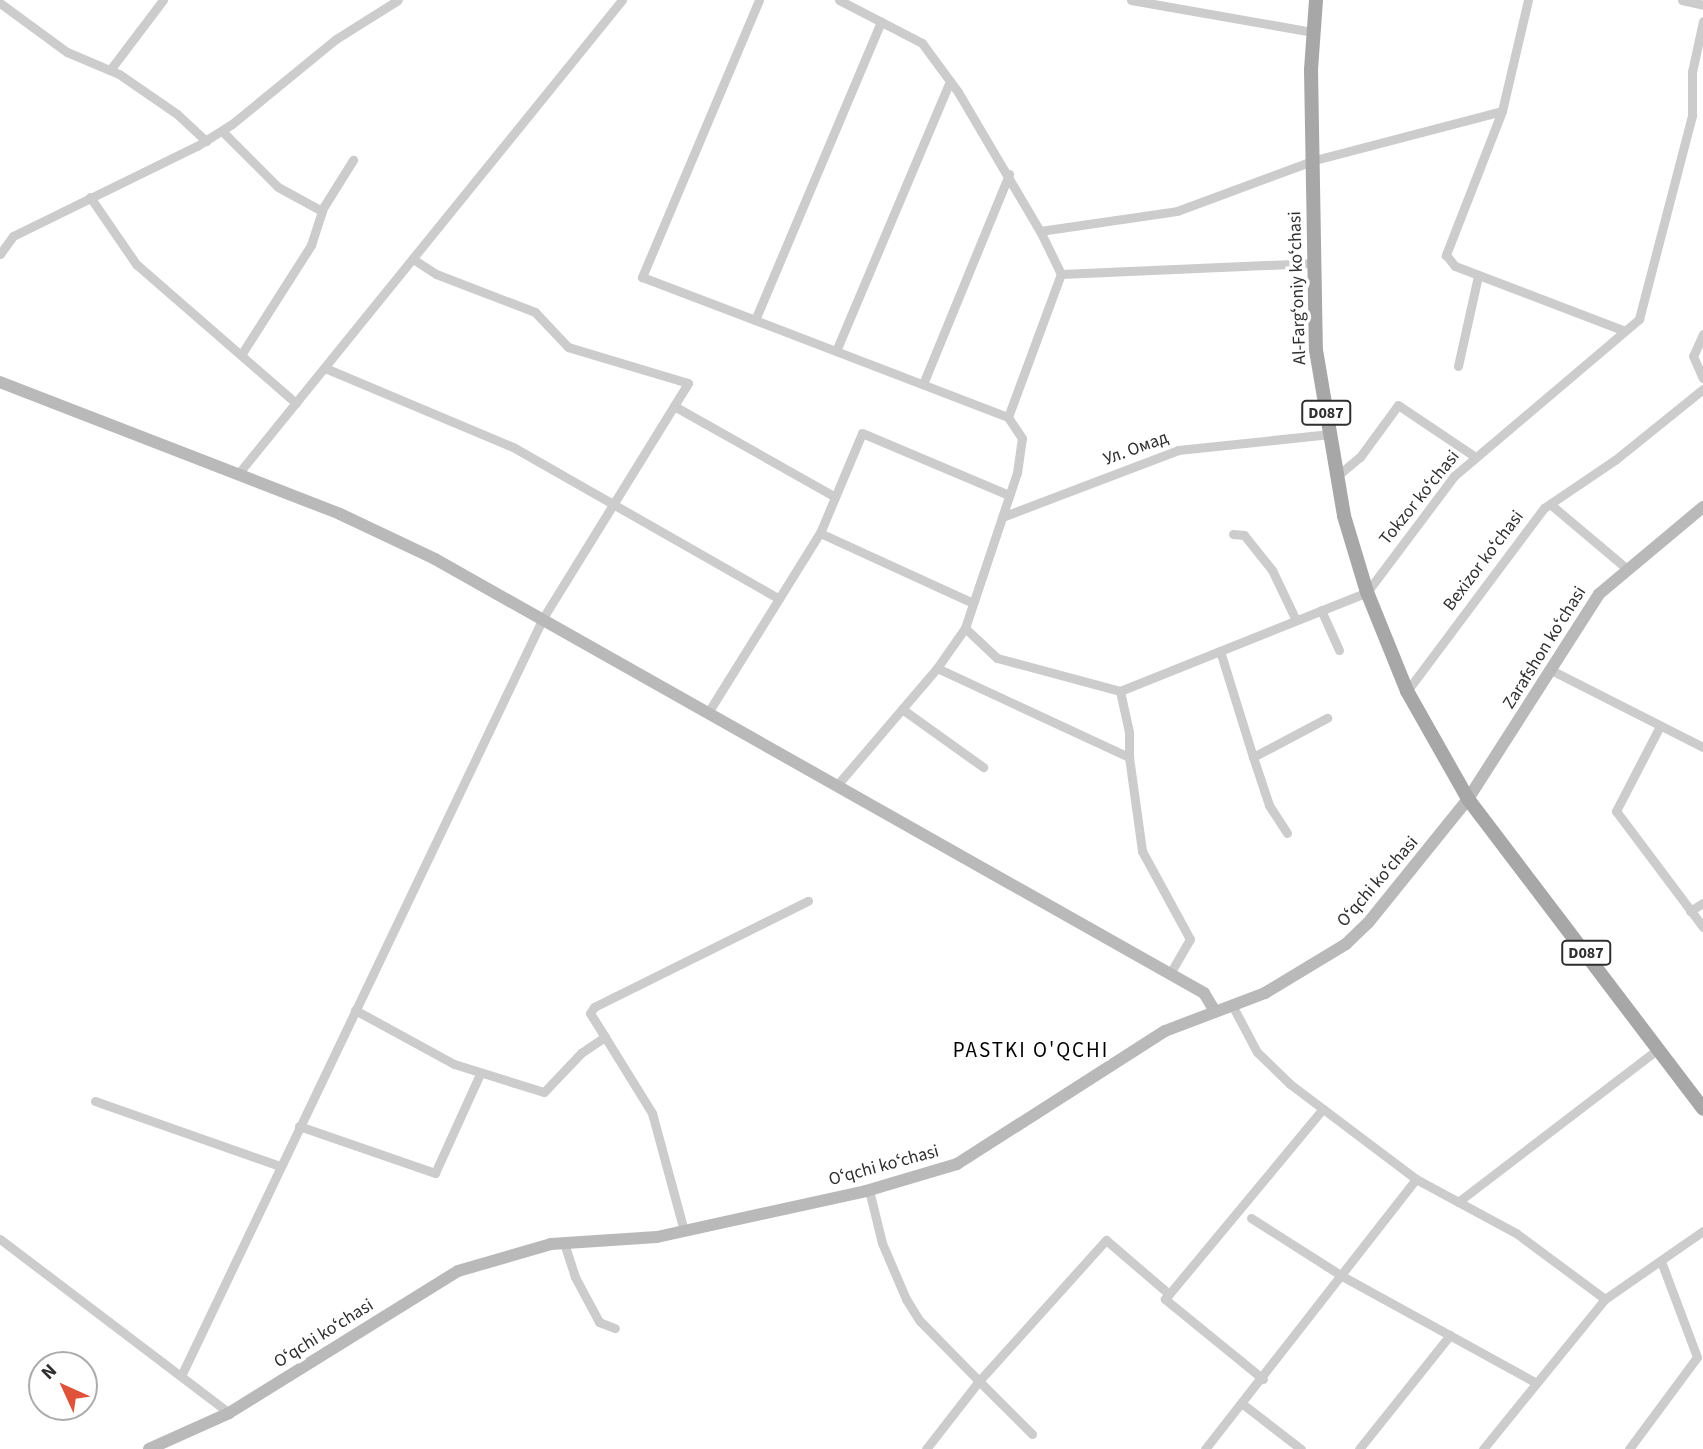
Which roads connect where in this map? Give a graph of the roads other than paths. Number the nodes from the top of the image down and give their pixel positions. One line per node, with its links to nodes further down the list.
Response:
1 (163, 0): 15 (street)
2 (398, 0): 18 (street)
3 (622, 0): 27 (street)
4 (759, 0): 31 (street)
5 (839, 0): 13 (street)
6 (1131, 0): 14 (street)
7 (1316, 0): 14 (main road, Al-Fargʻoniy koʻchasi / D087)
8 (1528, 0): 17 (street)
9 (1682, 0): 11 (street)
10 (0, 3): 15 (street)
11 (1703, 5)
12 (1703, 21): 32 (street, Tokzor koʻchasi)
13 (881, 22): 16 (street); 31 (street)
14 (1313, 32): 21 (main road, Al-Fargʻoniy koʻchasi / D087)
15 (110, 70): 19 (street)
16 (950, 81): 22 (street); 34 (street)
17 (1502, 111): 21 (street); 30 (street)
18 (222, 131): 19 (street); 24 (street)
19 (206, 141): 23 (street)
20 (353, 160): 24 (street)
21 (1315, 160): 25 (street); 28 (main road, Al-Fargʻoniy koʻchasi / D087)
22 (1009, 174): 25 (street); 40 (street)
23 (90, 197): 26 (street); 35 (street)
24 (322, 211): 35 (street)
25 (1040, 231): 29 (street)
26 (0, 254)
27 (413, 259): 37 (street); 43 (street)
28 (1316, 263): 29 (street); 45 (main road, Al-Fargʻoniy koʻchasi / D087)
29 (1061, 274): 44 (street)
30 (1479, 276): 32 (street); 36 (street)
31 (755, 320): 34 (street)
32 (1623, 330): 46 (street, Tokzor koʻchasi)
33 (1703, 334): 38 (street)
34 (836, 351): 40 (street)
35 (241, 355): 42 (street)
36 (1458, 366)
37 (325, 368): 42 (street); 51 (street)
38 (1703, 378)
39 (0, 382): 47 (main road)
40 (923, 384): 44 (street)
41 (1703, 389): 52 (street, Bexizor koʻchasi)
42 (296, 403): 47 (street)
43 (674, 406): 50 (street); 51 (street)
44 (1008, 416): 49 (street)
45 (1330, 434): 48 (main road, Al-Fargʻoniy koʻchasi / D087); 54 (street, Ул. Омад)
46 (1474, 456): 48 (street); 58 (street, Tokzor koʻchasi)
47 (238, 474): 62 (main road)
48 (1337, 475): 58 (main road, Al-Fargʻoniy koʻchasi / D087)
49 (1009, 495): 50 (street); 54 (street)
50 (834, 496): 55 (street)
51 (613, 504): 59 (street); 62 (street)
52 (1550, 504): 57 (street); 70 (street, Bexizor koʻchasi)
53 (1703, 507): 57 (main road, Zarafshon koʻchasi)
54 (1002, 517): 60 (street)
55 (820, 533): 59 (street); 60 (street)
56 (1233, 534): 63 (street)
57 (1626, 568): 68 (main road, Zarafshon koʻchasi)
58 (1367, 592): 61 (street); 70 (main road, Al-Fargʻoniy koʻchasi / D087)
59 (779, 599): 72 (street)
60 (973, 603): 64 (street)
61 (1321, 610): 63 (street); 65 (street)
62 (543, 618): 72 (main road); 88 (street)
63 (1296, 620): 66 (street)
64 (965, 628): 67 (street); 69 (street)
65 (1339, 650)
66 (1220, 651): 69 (street); 77 (street)
67 (937, 668): 71 (street); 76 (street)
68 (1553, 671): 74 (street); 80 (main road, Zarafshon koʻchasi)
69 (1120, 691): 76 (street)
70 (1407, 691): 80 (main road, Al-Fargʻoniy koʻchasi / D087)
71 (902, 709): 78 (street); 79 (street)
72 (709, 711): 79 (main road)
73 (1327, 719): 77 (street)
74 (1660, 726): 75 (street); 84 (street)
75 (1703, 747)
76 (1129, 757): 86 (street)
77 (1253, 757): 81 (street)
78 (983, 767)
79 (838, 784): 86 (main road)
80 (1468, 799): 87 (main road, Oʻqchi koʻchasi); 91 (main road, D087)
81 (1287, 833)
82 (808, 901): 90 (street)
83 (1703, 903): 84 (street)
84 (1690, 911): 85 (street)
85 (1703, 927)
86 (1170, 973): 89 (main road)
87 (1232, 1005): 89 (main road, Oʻqchi koʻchasi); 94 (street)
88 (355, 1010): 92 (street); 96 (street)
89 (1215, 1011): 99 (main road, Oʻqchi koʻchasi)
90 (605, 1037): 92 (street); 102 (street)
91 (1658, 1049): 95 (main road, D087); 100 (street)
92 (480, 1074): 96 (street)
93 (95, 1101): 97 (street)
94 (1323, 1109): 98 (street); 108 (street)
95 (1703, 1109)
96 (299, 1126): 97 (street)
97 (280, 1166): 112 (street)
98 (1416, 1179): 100 (street); 107 (street)
99 (869, 1190): 102 (main road, Oʻqchi koʻchasi); 114 (street)
100 (1458, 1202): 109 (street)
101 (1251, 1218): 107 (street)
102 (684, 1231): 105 (main road, Oʻqchi koʻchasi)
103 (1703, 1231): 106 (street)
104 (0, 1239): 112 (street)
105 (564, 1243): 110 (street); 117 (main road, Oʻqchi koʻchasi)
106 (1661, 1261): 109 (street); 125 (street)
107 (1342, 1276): 111 (street); 113 (street)
108 (1169, 1294): 113 (street); 114 (street)
109 (1605, 1299): 115 (street)
110 (615, 1328)
111 (1450, 1335): 115 (street); 123 (street)
112 (181, 1376): 117 (street)
113 (1263, 1379): 116 (street)
114 (979, 1381): 118 (street); 120 (street)
115 (1537, 1383): 124 (street)
116 (1244, 1405): 121 (street); 122 (street)
117 (229, 1413): 119 (main road, Oʻqchi koʻchasi)
118 (1032, 1434)
119 (149, 1449)
120 (926, 1449)
121 (1205, 1449)
122 (1301, 1449)
123 (1359, 1449)
124 (1483, 1449)
125 (1629, 1449)

